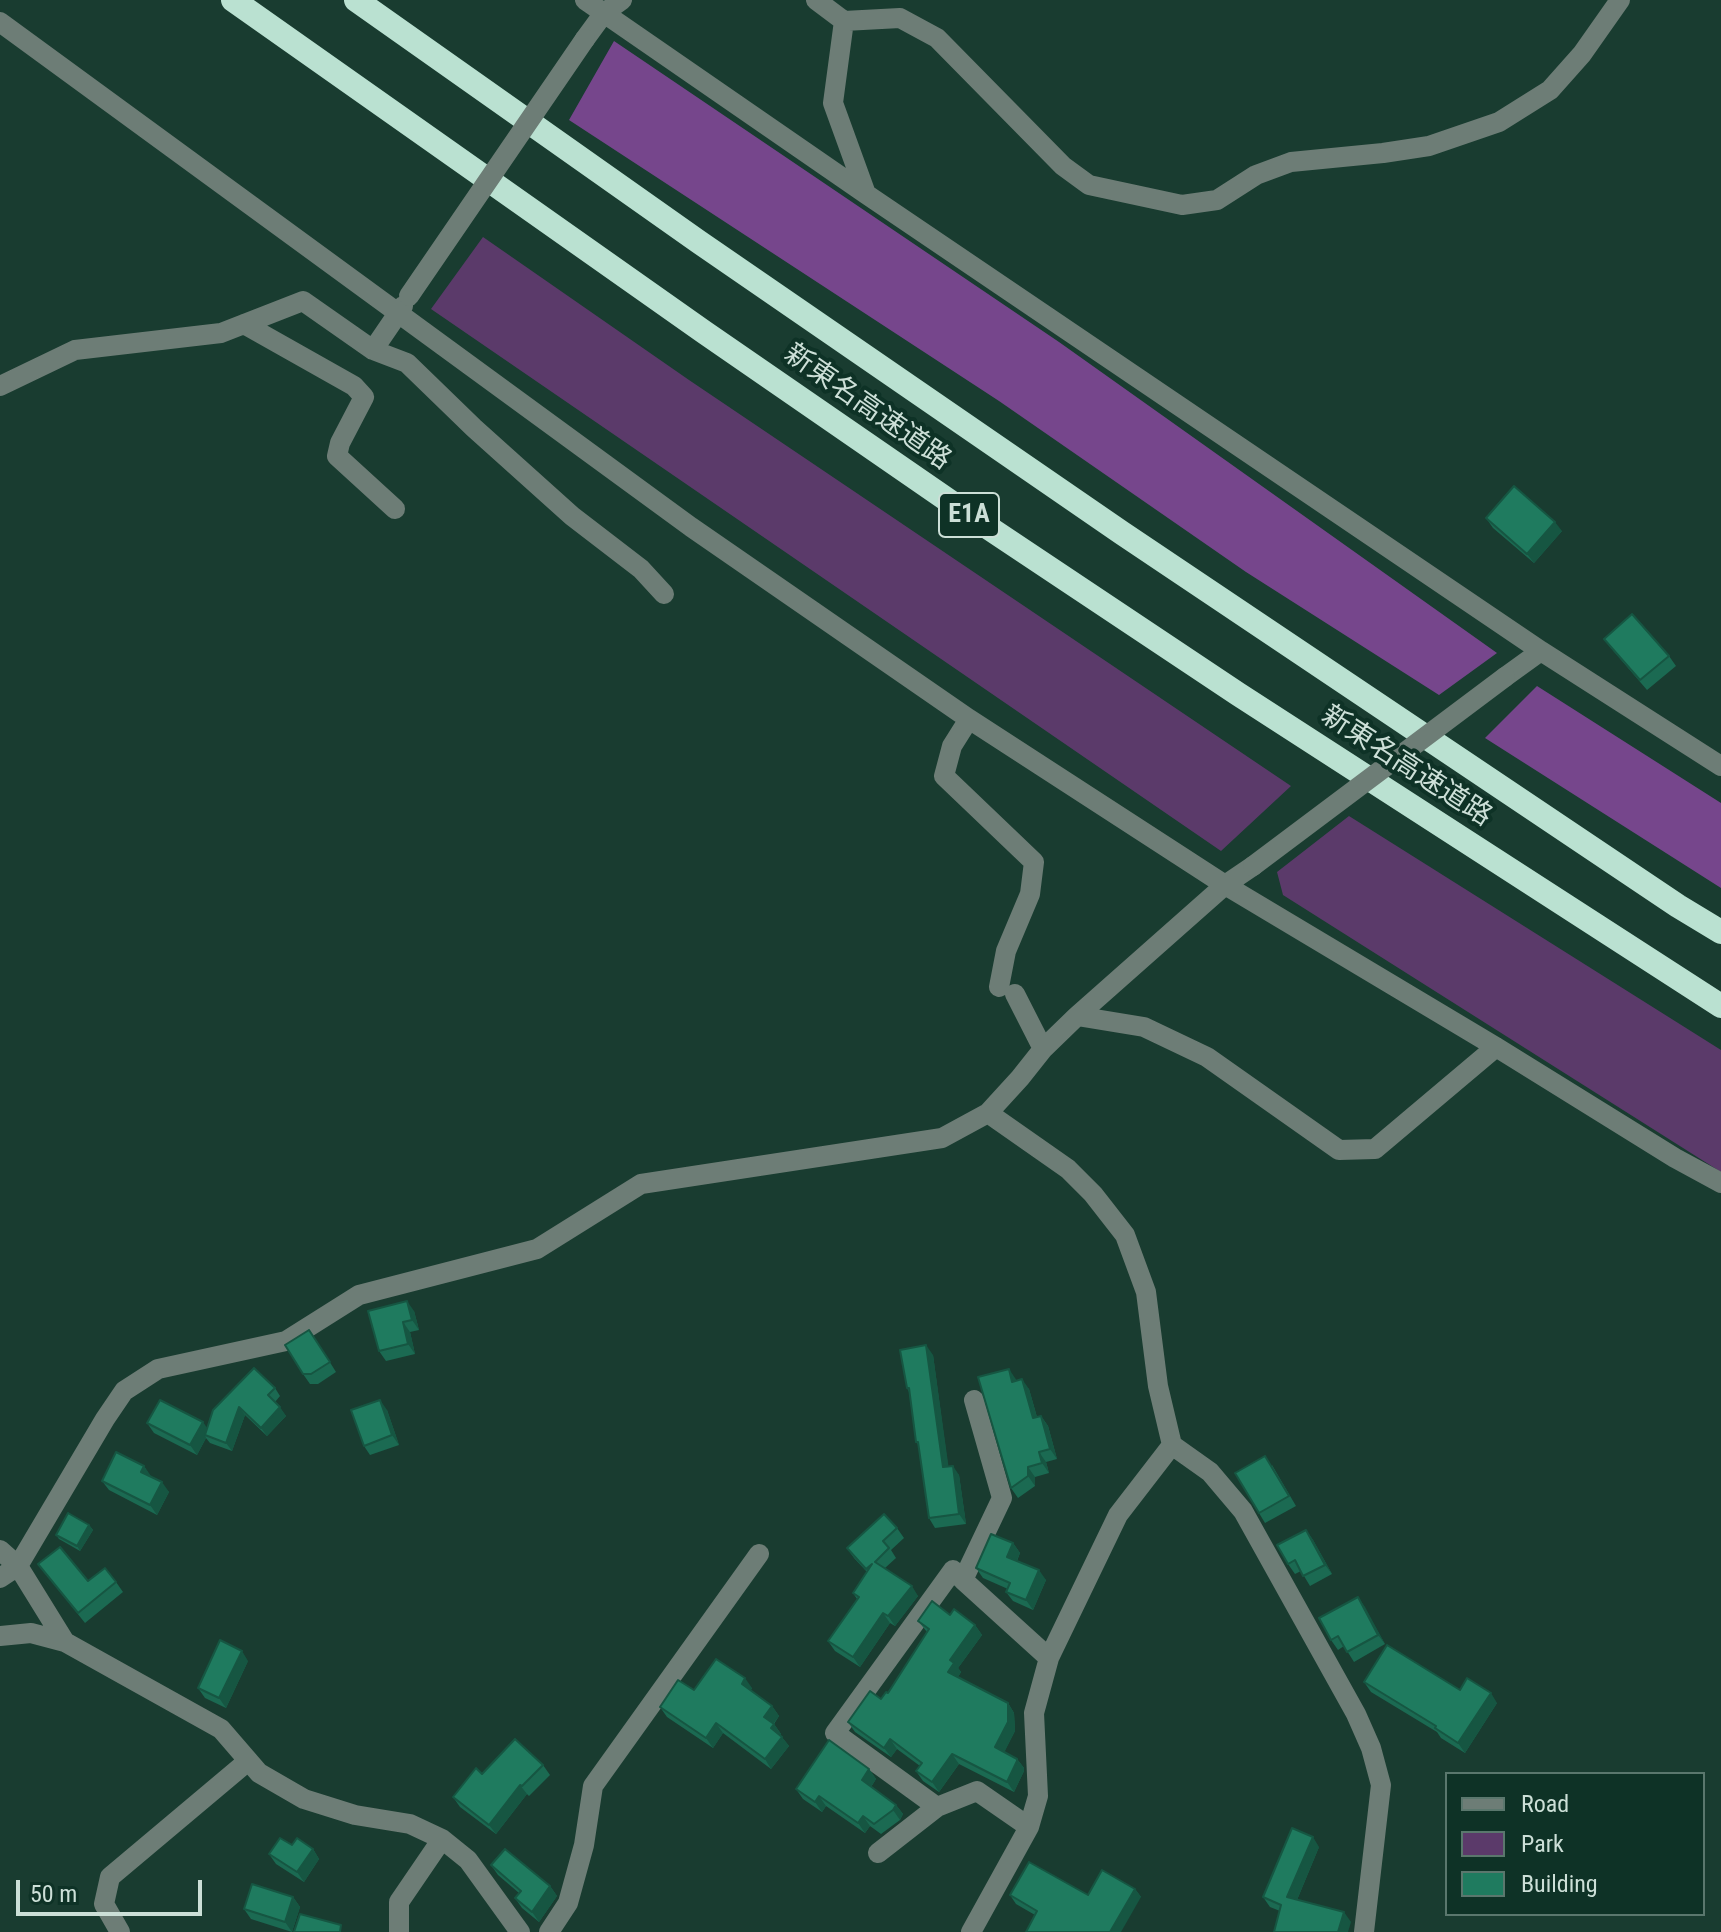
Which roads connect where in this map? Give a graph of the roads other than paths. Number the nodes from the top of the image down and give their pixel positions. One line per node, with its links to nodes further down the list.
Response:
1 (233, 0): 22 (highway, 新東名高速道路 / E1A)
2 (356, 0): 21 (highway, 新東名高速道路 / E1A)
3 (585, 0): 7 (street)
4 (622, 0): 7 (street)
5 (816, 0): 8 (street)
6 (1620, 0): 8 (street)
7 (604, 13): 10 (street); 11 (street, bridge)
8 (844, 21): 10 (street)
9 (0, 22): 11 (street)
10 (866, 194): 17 (street)
11 (397, 314): 13 (street); 18 (street)
12 (244, 324): 13 (street); 14 (street); 15 (street)
13 (373, 350): 16 (street)
14 (0, 386)
15 (395, 509)
16 (664, 594)
17 (1541, 651): 19 (street); 20 (street, bridge)
18 (969, 719): 20 (street); 25 (street)
19 (1721, 766)
20 (1225, 885): 23 (street); 24 (street)
21 (1721, 932)
22 (1721, 1006)
23 (1077, 1016): 24 (street); 25 (street)
24 (1496, 1047): 27 (street)
25 (1043, 1049): 26 (street)
26 (988, 1113): 29 (street); 32 (street)
27 (1721, 1183)
28 (974, 1400): 34 (street)
29 (1172, 1445): 37 (street); 48 (street)
30 (0, 1550): 32 (street)
31 (759, 1554): 46 (street)
32 (18, 1566): 33 (street); 36 (street)
33 (0, 1578)
34 (963, 1580): 37 (street); 39 (street)
35 (0, 1636): 36 (street)
36 (65, 1642): 38 (street)
37 (1049, 1658): 40 (street)
38 (248, 1761): 41 (street); 43 (street)
39 (937, 1807): 40 (street); 42 (street)
40 (1029, 1827): 47 (street)
41 (442, 1839): 44 (street); 45 (street)
42 (878, 1853)
43 (120, 1932)
44 (399, 1932)
45 (520, 1932)
46 (549, 1932)
47 (971, 1932)
48 (1364, 1932)

